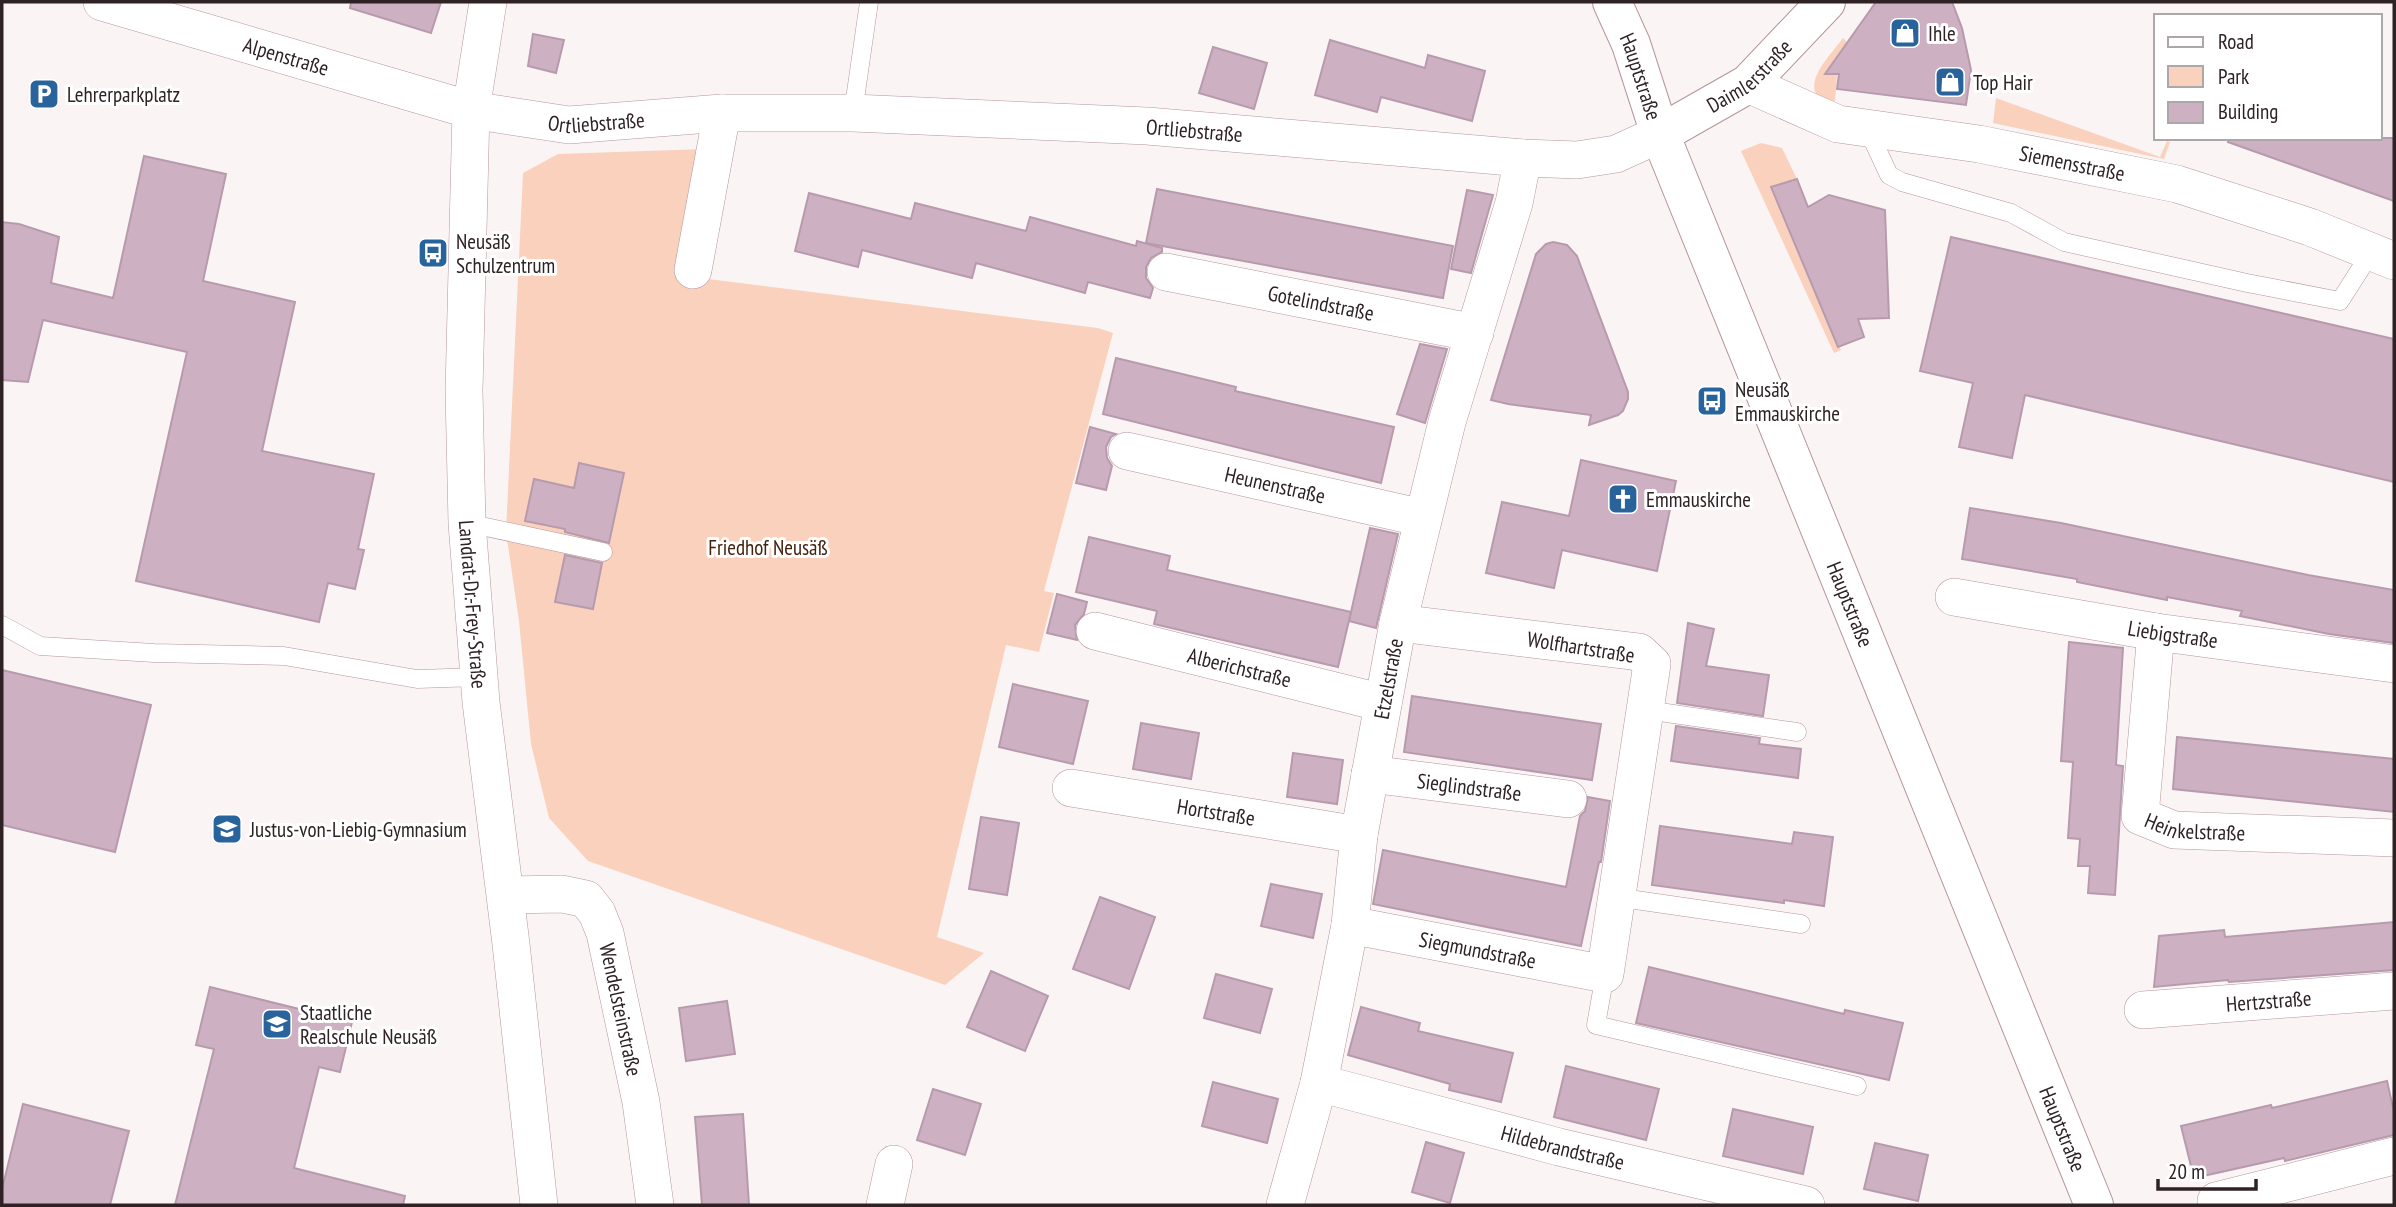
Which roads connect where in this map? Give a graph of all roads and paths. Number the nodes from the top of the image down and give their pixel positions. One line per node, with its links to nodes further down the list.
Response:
1 (102, 2): 7 (street, Alpenstraße)
2 (488, 2): 7 (street, Landrat-Dr.-Frey-Straße)
3 (869, 2): 9 (lane)
4 (1612, 2): 11 (street, Hauptstraße)
5 (1826, 2): 6 (street, Daimlerstraße)
6 (1748, 84): 10 (street, Siemensstraße); 11 (street, Daimlerstraße)
7 (471, 110): 8 (street, Ortliebstraße); 19 (street, Landrat-Dr.-Frey-Straße)
8 (722, 113): 9 (street, Ortliebstraße); 14 (street)
9 (853, 113): 12 (street, Ortliebstraße)
10 (1868, 130): 13 (street, Siemensstraße); 13 (lane)
11 (1660, 134): 12 (street, Ortliebstraße); 53 (street, Hauptstraße)
12 (1523, 158): 16 (street, Etzelstraße)
13 (2383, 256)
14 (693, 270)
15 (1166, 271): 16 (street, Gotelindstraße)
16 (1475, 333): 18 (street, Etzelstraße)
17 (1127, 451): 18 (street, Heunenstraße)
18 (1423, 518): 22 (street, Etzelstraße)
19 (467, 523): 20 (lane); 27 (street, Landrat-Dr.-Frey-Straße)
20 (603, 552)
21 (1954, 597): 25 (street, Liebigstraße)
22 (1398, 623): 28 (street, Etzelstraße); 29 (street, Wolfhartstraße)
23 (2, 625): 27 (lane)
24 (1094, 631): 28 (street, Alberichstraße)
25 (2156, 632): 26 (street, Liebigstraße); 35 (street, Heinkelstraße)
26 (2394, 664)
27 (479, 677): 36 (street, Landrat-Dr.-Frey-Straße)
28 (1383, 703): 31 (street, Etzelstraße)
29 (1646, 710): 30 (lane); 37 (street, Wolfhartstraße)
30 (1797, 732)
31 (1370, 774): 33 (street, Sieglindstraße); 34 (street, Etzelstraße)
32 (1071, 788): 34 (street, Hortstraße)
33 (1568, 799)
34 (1359, 835): 39 (street, Etzelstraße)
35 (2394, 838)
36 (506, 895): 48 (street, Landrat-Dr.-Frey-Straße); 49 (street, Wendelsteinstraße)
37 (1615, 897): 38 (lane); 40 (street, Wolfhartstraße)
38 (1801, 924)
39 (1350, 925): 40 (street, Siegmundstraße); 43 (street, Etzelstraße)
40 (1605, 974): 44 (lane, Wolfhartstraße)
41 (2394, 991): 42 (street, Hertzstraße)
42 (2144, 1010)
43 (1320, 1083): 51 (street, Etzelstraße); 52 (street, Hildebrandstraße)
44 (1857, 1086)
45 (2394, 1156): 47 (street)
46 (894, 1164): 50 (street)
47 (2217, 1201)
48 (539, 1205)
49 (654, 1205)
50 (885, 1205)
51 (1285, 1205)
52 (1806, 1205)
53 (2094, 1205)

